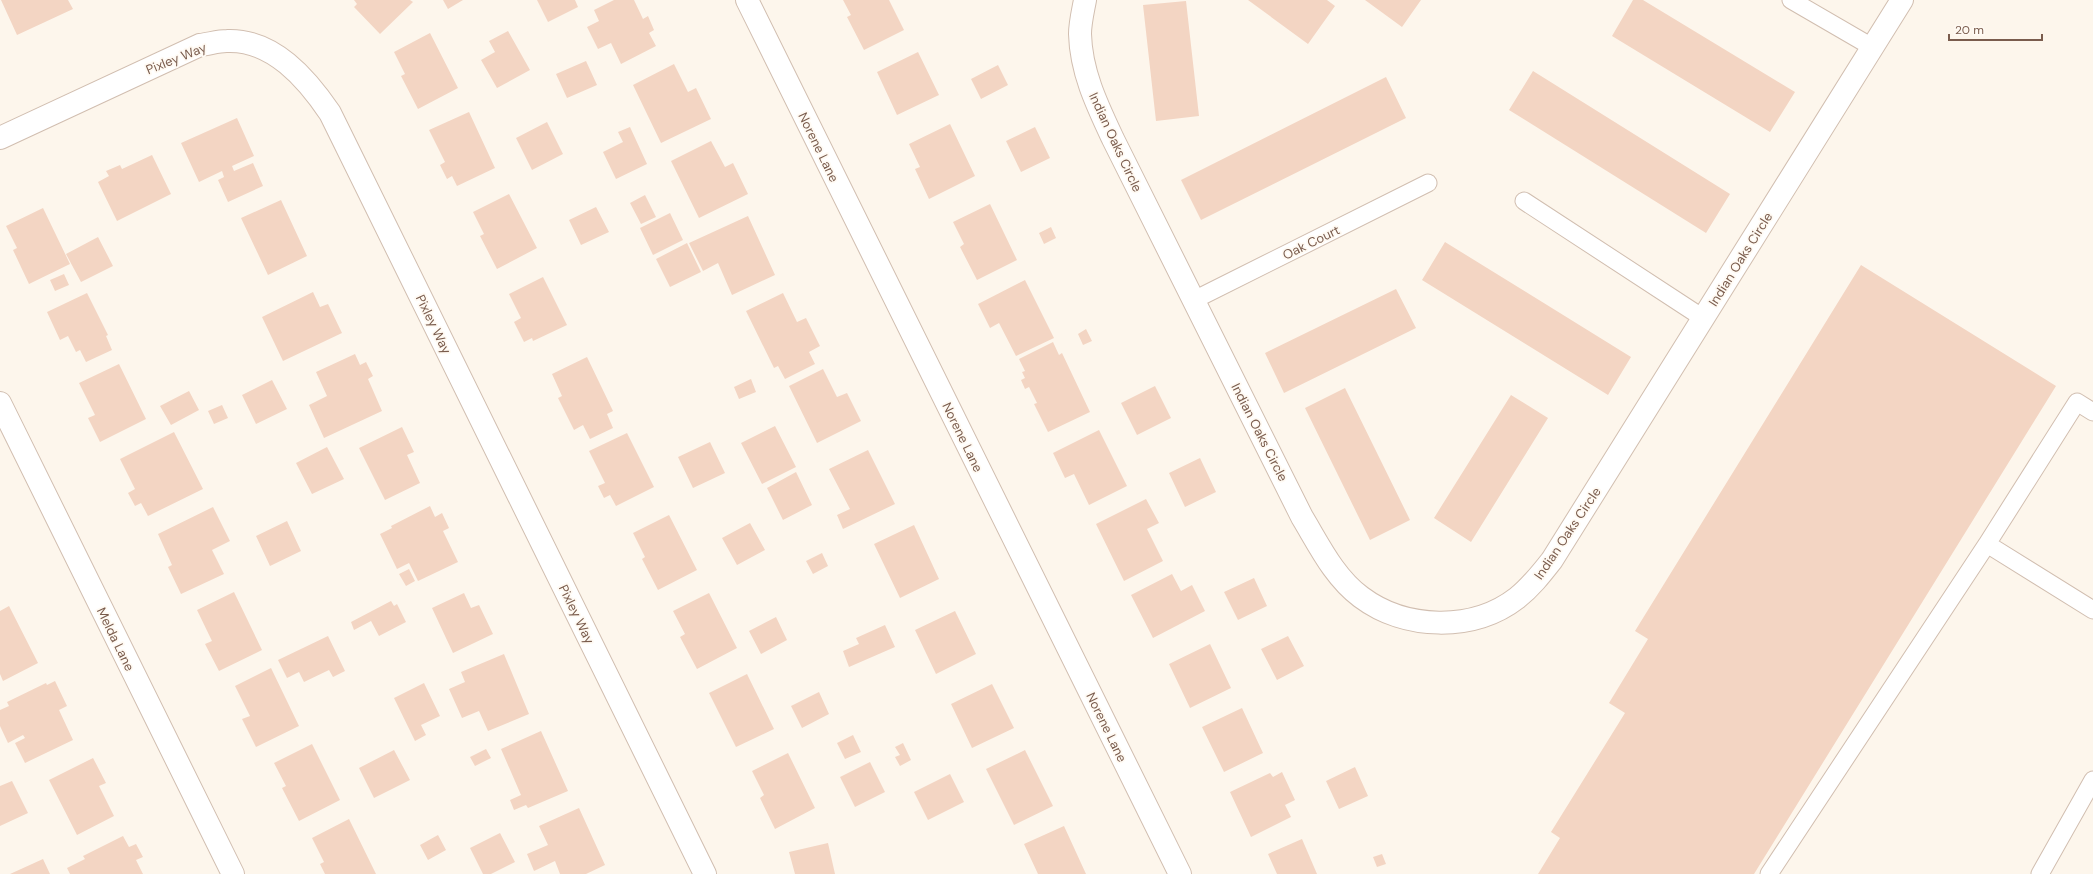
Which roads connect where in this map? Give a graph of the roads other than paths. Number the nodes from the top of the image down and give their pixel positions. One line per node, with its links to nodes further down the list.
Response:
1 (747, 0): 18 (street, Norene Lane)
2 (1085, 0): 9 (street, Indian Oaks Circle)
3 (1790, 0): 5 (lane)
4 (1902, 0): 5 (street, Indian Oaks Circle)
5 (1872, 47): 10 (street, Indian Oaks Circle)
6 (0, 138): 17 (street, Pixley Way)
7 (1428, 183): 9 (lane, Oak Court)
8 (1524, 201): 10 (lane)
9 (1194, 300): 10 (street, Indian Oaks Circle)
10 (1703, 318)
11 (0, 404): 16 (street, Melda Lane)
12 (2093, 412): 13 (lane)
13 (1987, 544): 14 (lane); 19 (lane)
14 (2093, 610)
15 (2093, 780): 20 (lane)
16 (233, 874)
17 (705, 874)
18 (1180, 874)
19 (1769, 874)
20 (2040, 874)

